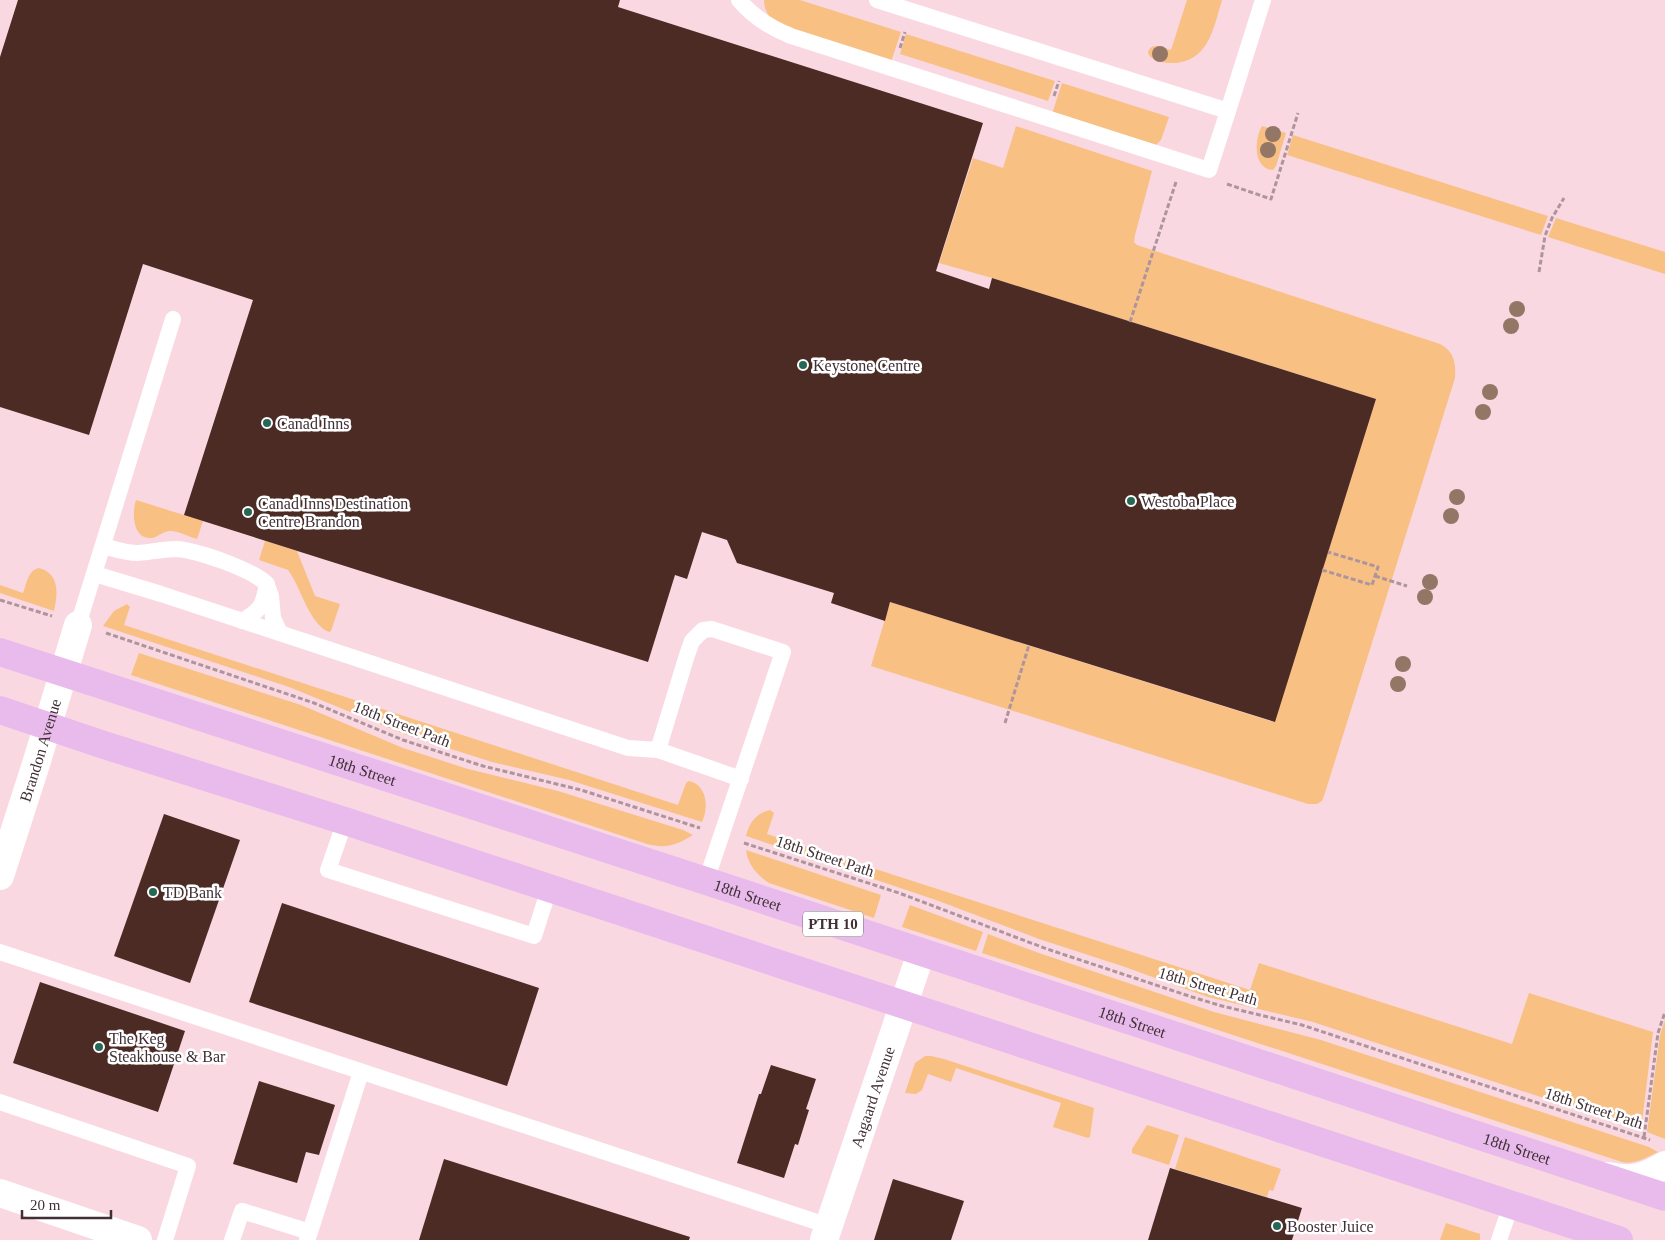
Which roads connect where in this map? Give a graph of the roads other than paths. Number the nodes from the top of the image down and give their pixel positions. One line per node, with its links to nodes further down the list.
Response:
1 (739, 0): 4 (lane)
2 (877, 0): 4 (lane)
3 (1263, 0): 4 (lane)
4 (1228, 111)
5 (173, 319): 6 (lane)
6 (103, 546): 7 (lane); 8 (lane)
7 (95, 574): 9 (lane); 10 (lane)
8 (267, 584): 9 (lane); 11 (lane)
9 (242, 621): 11 (lane)
10 (90, 628): 13 (street, Brandon Avenue)
11 (280, 634): 16 (lane)
12 (0, 652): 13 (main road, 18th Street / PTH 10)
13 (64, 673): 15 (street, Brandon Avenue); 20 (main road, 18th Street / PTH 10)
14 (0, 710): 15 (main road)
15 (48, 726): 18 (main road); 19 (street, Brandon Avenue)
16 (658, 750): 17 (lane); 17 (lane)
17 (741, 778): 20 (lane)
18 (345, 821): 21 (main road); 21 (lane)
19 (0, 876)
20 (706, 881): 23 (main road, 18th Street / PTH 10)
21 (549, 889): 24 (main road)
22 (0, 952): 25 (lane)
23 (921, 953): 24 (street, Aagaard Avenue); 28 (main road, 18th Street / PTH 10)
24 (903, 1004): 31 (main road); 32 (street, Aagaard Avenue)
25 (361, 1072): 32 (lane); 33 (lane)
26 (0, 1102): 35 (lane)
27 (1660, 1153): 28 (street)
28 (1587, 1171): 30 (main road, 18th Street / PTH 10)
29 (0, 1193): 34 (street)
30 (1665, 1197)
31 (1511, 1205): 37 (lane); 38 (main road)
32 (827, 1233)
33 (309, 1236): 36 (lane)
34 (138, 1240)
35 (165, 1240)
36 (232, 1240)
37 (1499, 1240)
38 (1619, 1240)

